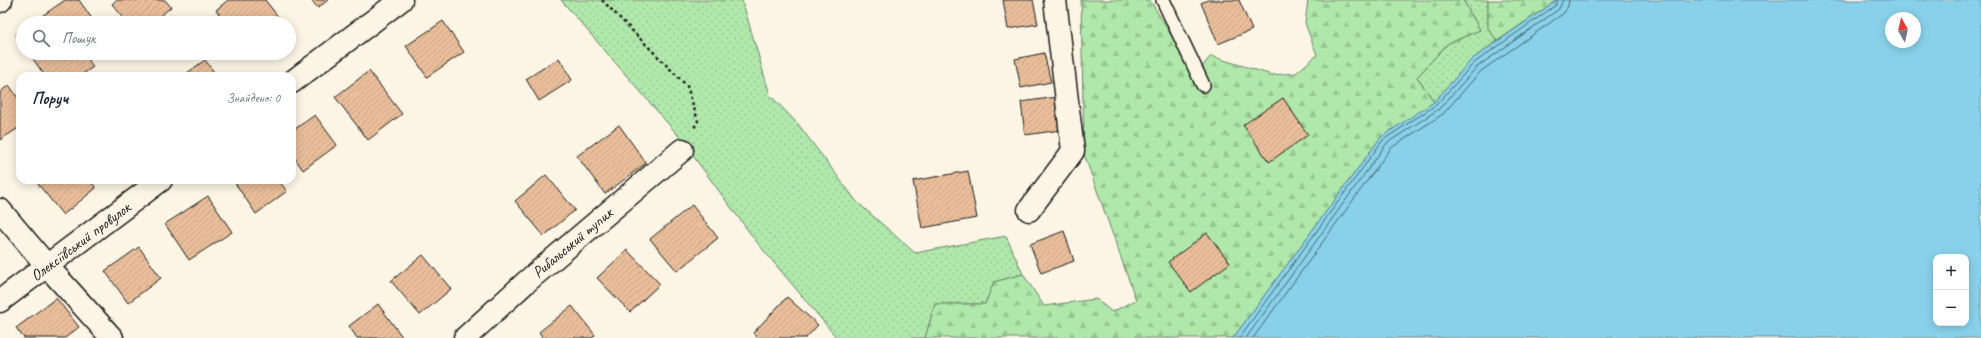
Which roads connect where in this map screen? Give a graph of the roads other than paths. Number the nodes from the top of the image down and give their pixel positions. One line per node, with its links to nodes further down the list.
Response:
1 (401, 0): 4 (street)
2 (1055, 0): 9 (street)
3 (1163, 0): 5 (lane)
4 (296, 79)
5 (1202, 85)
6 (682, 150): 13 (street, Рибальський тупик)
7 (156, 184): 10 (street, Олексіївський провулок)
8 (0, 210): 10 (street)
9 (1029, 210)
10 (47, 266): 11 (street, Олексіївський провулок); 12 (street)
11 (0, 301)
12 (112, 338)
13 (465, 338)

